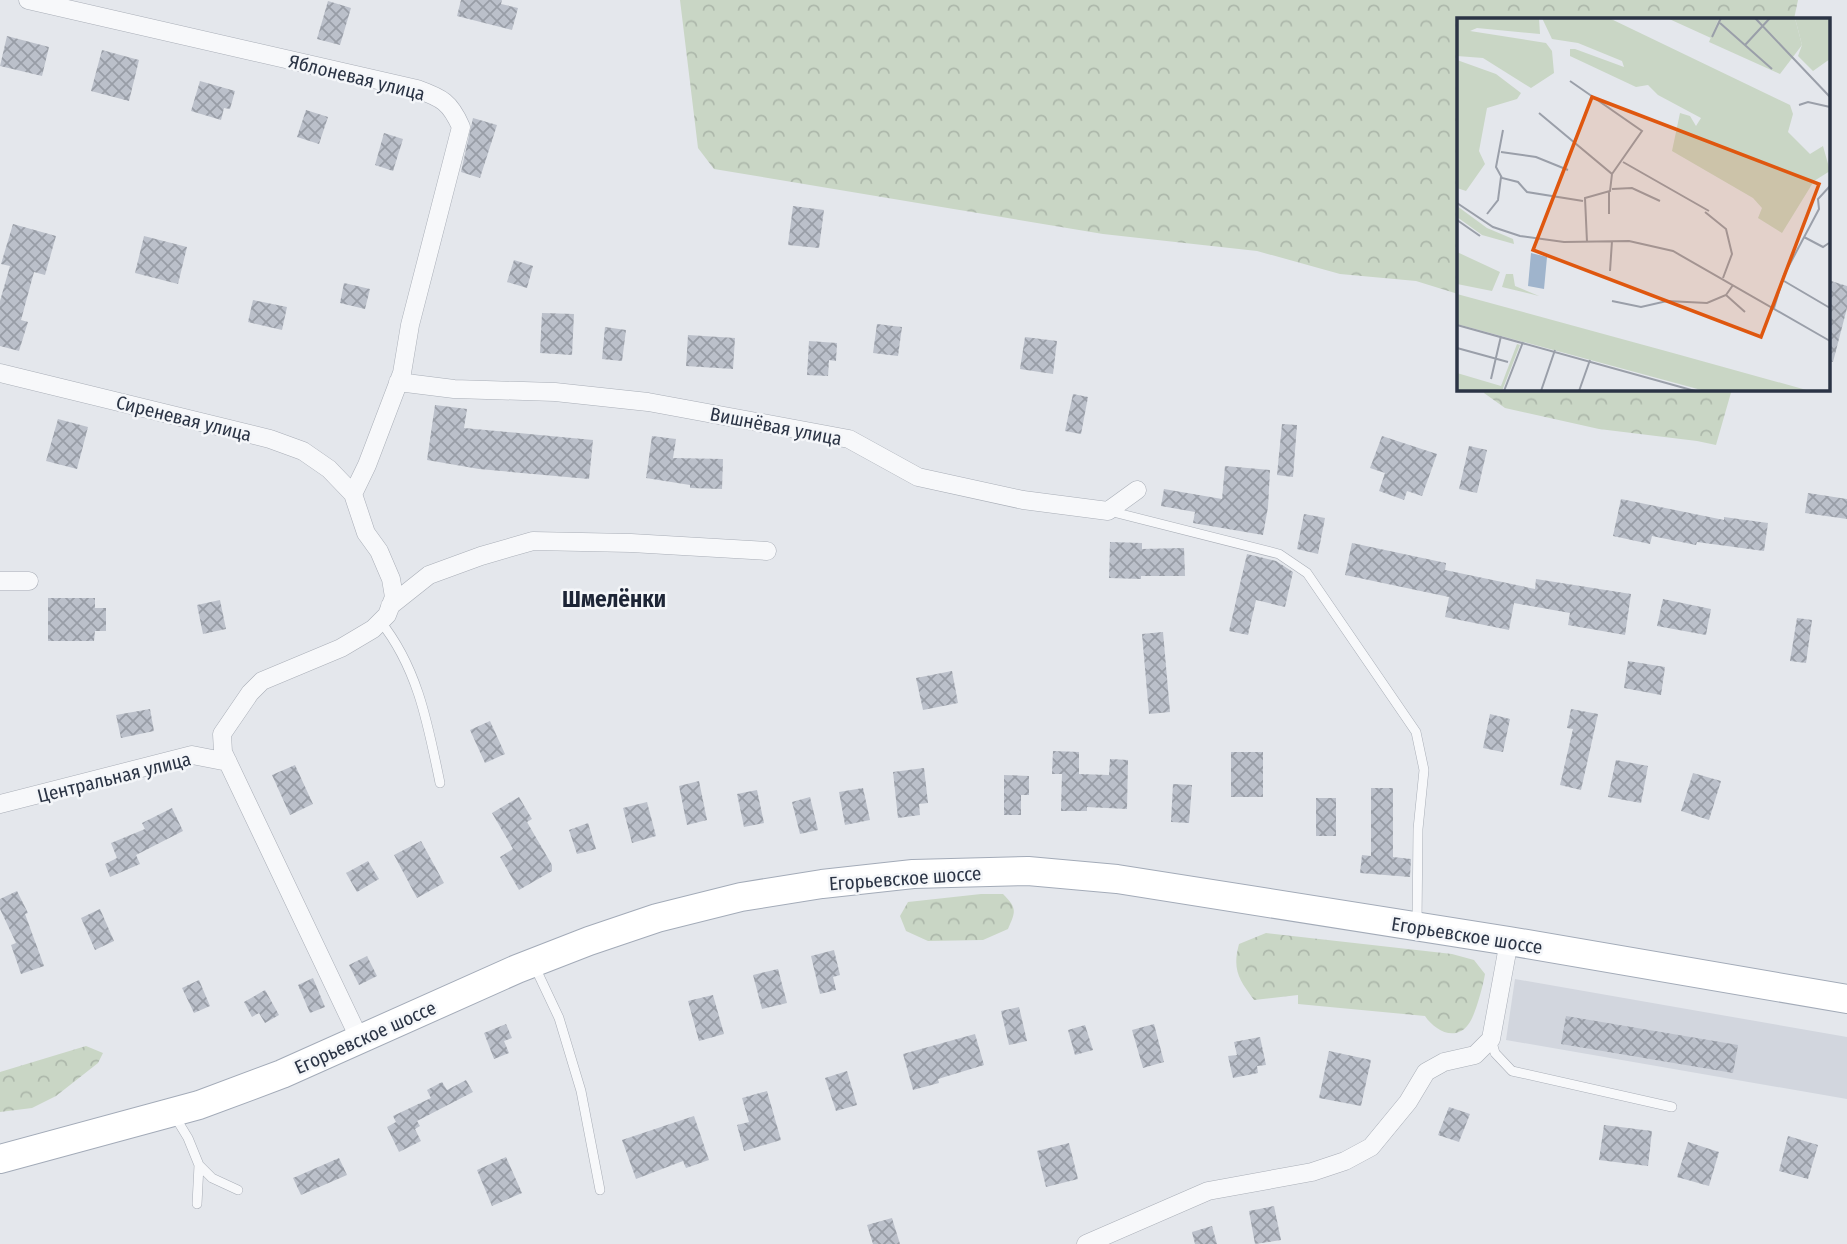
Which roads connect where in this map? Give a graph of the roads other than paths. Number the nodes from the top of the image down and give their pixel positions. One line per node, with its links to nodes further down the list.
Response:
1 (28, 0): 3 (street, Яблоневая улица)
2 (0, 373): 5 (street, Сиреневая улица)
3 (398, 382): 5 (street, Яблоневая улица); 6 (street, Вишнёвая улица)
4 (1137, 490): 6 (street)
5 (353, 494): 10 (street)
6 (1108, 510): 15 (lane)
7 (767, 551): 10 (street)
8 (29, 581): 9 (street)
9 (0, 582)
10 (390, 606): 11 (street)
11 (380, 621): 12 (street); 13 (lane)
12 (228, 762): 14 (street, Центральная улица); 20 (street)
13 (440, 783)
14 (0, 804)
15 (1417, 926): 16 (main road, Егорьевское шоссе); 17 (main road, Егорьевское шоссе)
16 (1509, 941): 18 (main road, Егорьевское шоссе); 19 (street)
17 (533, 964): 20 (main road, Егорьевское шоссе); 26 (lane)
18 (1847, 999)
19 (1491, 1039): 21 (lane); 28 (street)
20 (360, 1040): 22 (main road, Егорьевское шоссе)
21 (1672, 1107)
22 (174, 1113): 23 (main road, Егорьевское шоссе); 24 (lane)
23 (0, 1159)
24 (198, 1165): 25 (lane); 27 (lane)
25 (238, 1190)
26 (600, 1190)
27 (197, 1204)
28 (1086, 1244)

